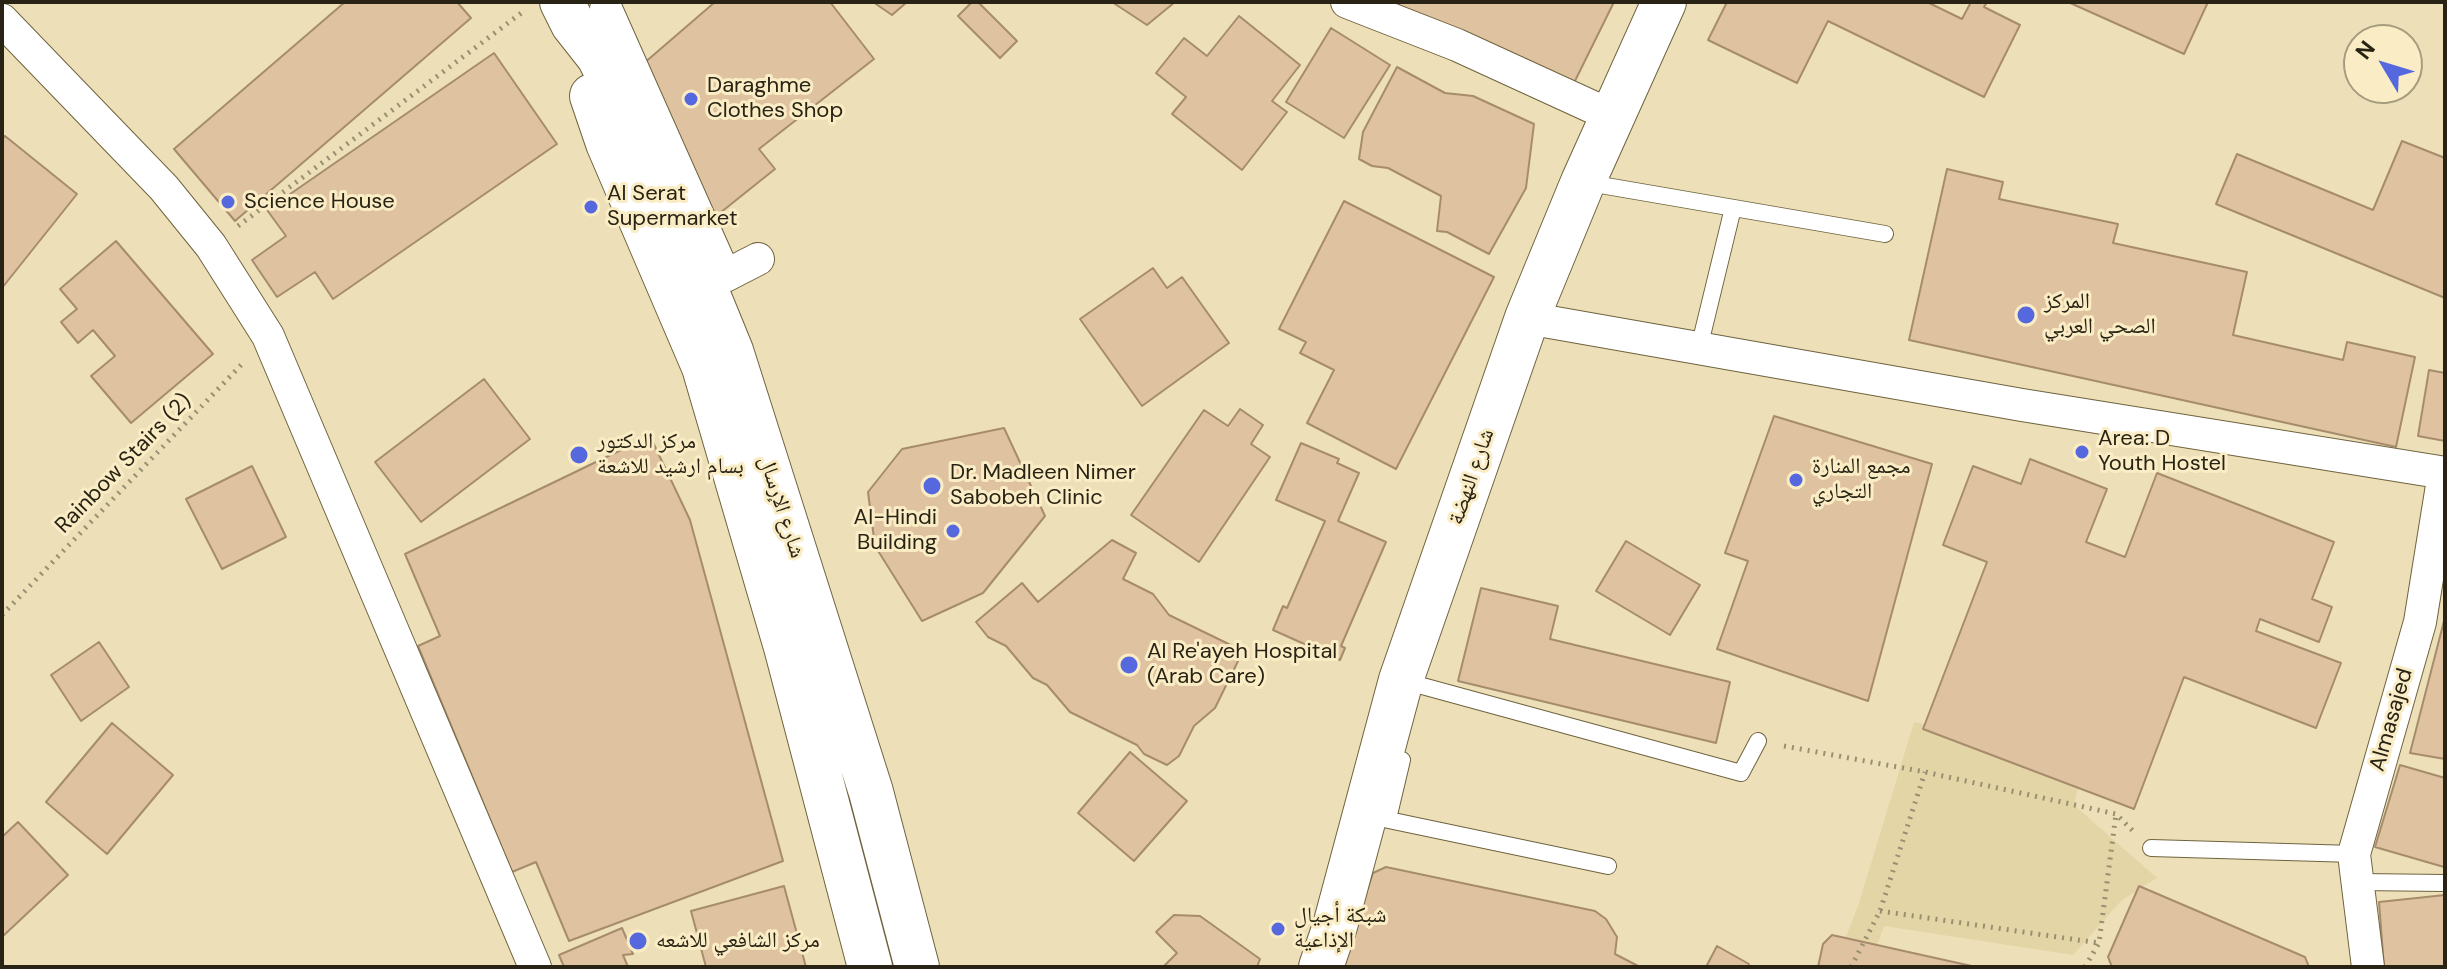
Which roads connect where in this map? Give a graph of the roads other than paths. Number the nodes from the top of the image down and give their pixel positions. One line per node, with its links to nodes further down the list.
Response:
1 (1347, 2): 5 (street)
2 (1664, 2): 5 (main road, شارع النهضة)
3 (578, 11): 9 (street); 23 (main road, شارع الإرسال); 24 (main road, شارع الإرسال)
4 (2, 20): 22 (street)
5 (1612, 116): 6 (main road, شارع النهضة)
6 (1583, 182): 7 (lane); 10 (main road, شارع النهضة)
7 (1733, 208): 8 (lane); 11 (lane)
8 (1885, 234)
9 (758, 259)
10 (1527, 318): 11 (street); 12 (lane); 14 (main road, شارع النهضة)
11 (1699, 348): 13 (street)
12 (1524, 377)
13 (2444, 473): 20 (street, Almasajed)
14 (1415, 684): 15 (lane); 17 (main road, شارع النهضة)
15 (1758, 741)
16 (1405, 745): 17 (lane)
17 (1376, 817): 19 (lane); 25 (main road, شارع النهضة)
18 (2151, 848): 20 (lane)
19 (1608, 866)
20 (2357, 868): 21 (lane); 26 (street, Almasajed)
21 (2445, 883)
22 (535, 967)
23 (870, 967)
24 (917, 967)
25 (1321, 967)
26 (2368, 967)

